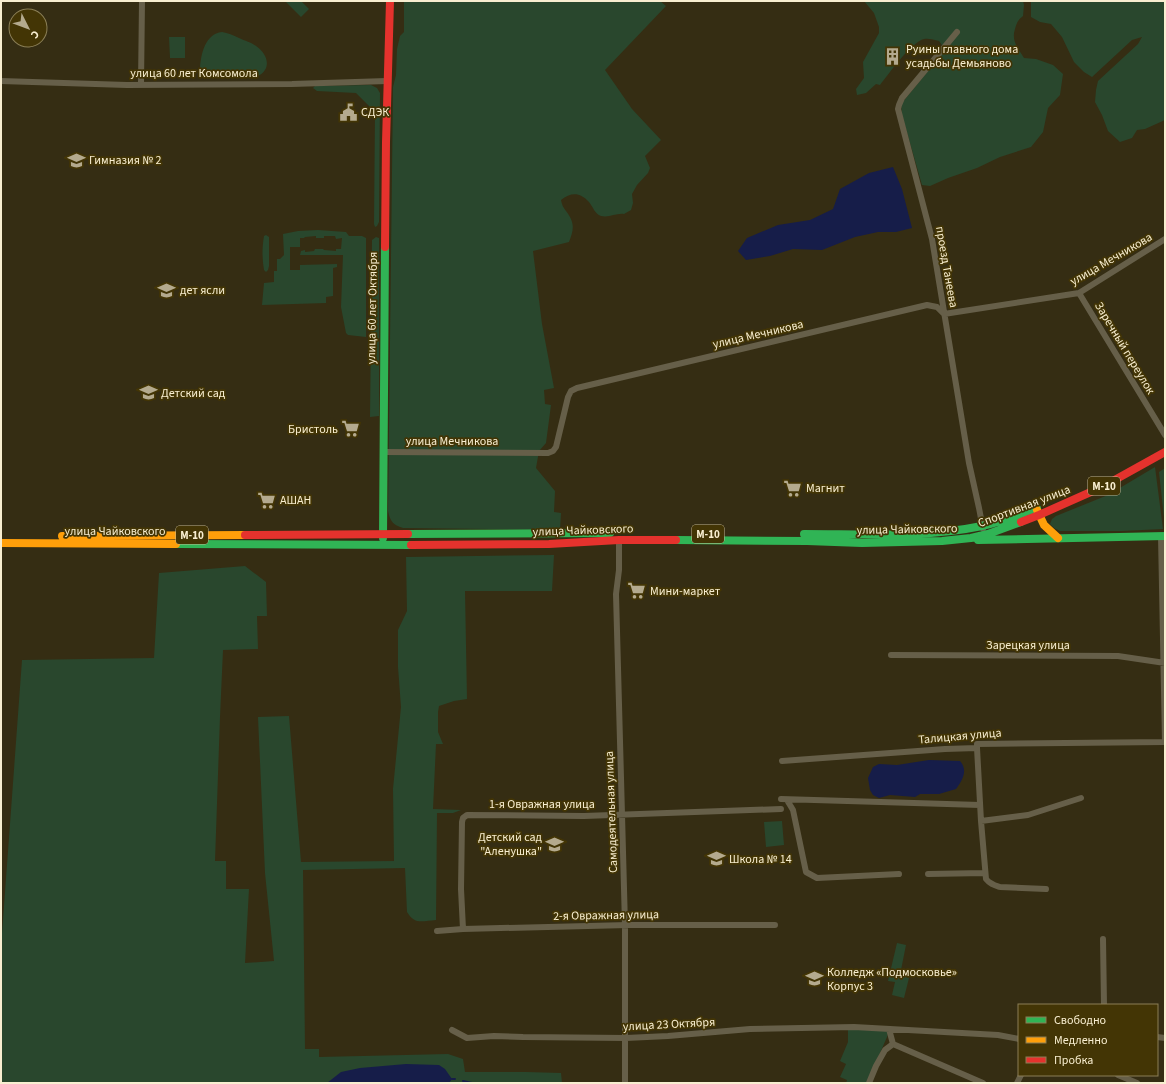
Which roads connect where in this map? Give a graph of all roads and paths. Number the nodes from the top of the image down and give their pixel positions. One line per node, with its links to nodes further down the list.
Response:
1 (142, 1): 6 (street)
2 (390, 1): 5 (main road, улица 60 лет Октября)
3 (957, 32): 9 (street, проезд Танеева)
4 (1, 81): 6 (street, улица 60 лет Комсомола)
5 (387, 81): 6 (street, улица 60 лет Комсомола); 12 (main road, улица 60 лет Октября)
6 (141, 84)
7 (1165, 239): 8 (street, улица Мечникова)
8 (1079, 293): 9 (street, улица Мечникова); 10 (street, Заречный переулок)
9 (944, 314): 12 (street, улица Мечникова); 15 (street, проезд Танеева)
10 (1165, 435)
11 (1165, 444): 14 (main road, Спортивная улица / М-10)
12 (383, 452): 17 (main road, улица 60 лет Октября)
13 (1165, 452): 14 (main road, Спортивная улица / М-10)
14 (1038, 511): 15 (main road, Спортивная улица / М-10); 18 (main road, Спортивная улица / М-10); 21 (main road)
15 (983, 526): 16 (main road, Спортивная улица / М-10); 18 (street, проезд Танеева)
16 (966, 529): 17 (main road, улица Чайковского / М-10)
17 (383, 535): 19 (main road, улица Чайковского / М-10); 25 (main road, улица 60 лет Октября)
18 (983, 535): 23 (main road, Спортивная улица / М-10)
19 (1, 536)
20 (1163, 536): 21 (main road, улица Чайковского); 27 (street)
21 (1058, 538): 23 (main road, улица Чайковского)
22 (619, 540): 23 (main road, улица Чайковского / М-10); 25 (main road, улица Чайковского / М-10); 34 (street, Самодеятельная улица)
23 (953, 540)
24 (1, 543): 25 (main road, улица Чайковского / М-10)
25 (383, 545)
26 (891, 655): 27 (street, Зарецкая улица)
27 (1164, 663): 28 (street)
28 (1165, 742): 29 (street, Талицкая улица)
29 (977, 748): 30 (street, Талицкая улица); 32 (street)
30 (782, 761)
31 (1081, 798): 35 (street)
32 (980, 805): 35 (street); 37 (street)
33 (781, 809): 34 (street, 1-я Овражная улица)
34 (623, 815): 41 (street, Самодеятельная улица); 42 (street, 1-я Овражная улица)
35 (981, 821): 36 (street)
36 (985, 873): 38 (street); 39 (street)
37 (898, 874)
38 (928, 874)
39 (1046, 889)
40 (775, 925): 41 (street, 2-я Овражная улица)
41 (625, 926): 42 (street, 2-я Овражная улица); 48 (street, Самодеятельная улица)
42 (463, 929): 43 (street, 2-я Овражная улица)
43 (437, 931)
44 (1103, 939): 45 (street)
45 (1104, 1004)
46 (889, 1029): 48 (street, улица 23 Октября); 49 (street); 50 (street)
47 (452, 1030): 48 (street, улица 23 Октября)
48 (626, 1038): 53 (street, Самодеятельная улица)
49 (1018, 1039)
50 (893, 1044): 54 (street); 55 (street)
51 (1120, 1076): 52 (street)
52 (1133, 1082)
53 (625, 1083)
54 (869, 1083)
55 (984, 1083)

